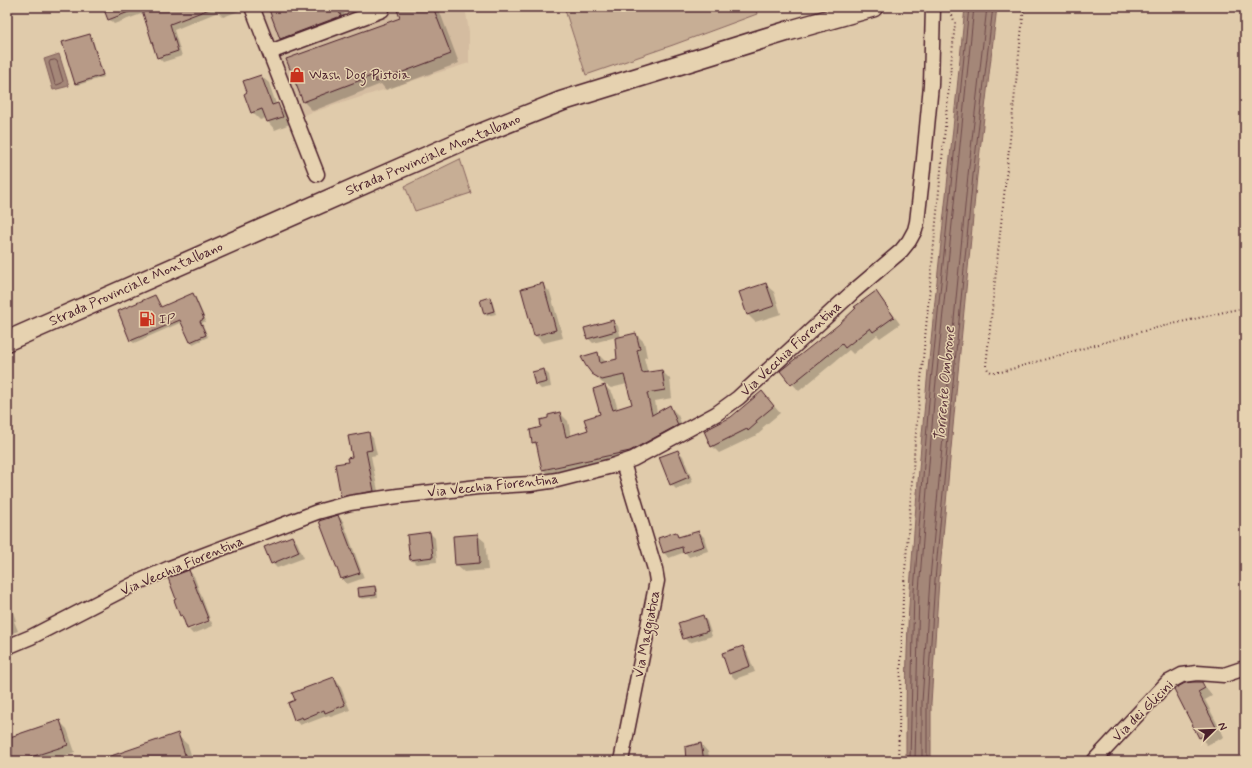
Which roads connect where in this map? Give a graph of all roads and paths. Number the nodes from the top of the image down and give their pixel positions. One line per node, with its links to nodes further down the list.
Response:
1 (252, 7): 7 (street)
2 (873, 7): 10 (main road, Strada Provinciale Montalbano)
3 (933, 7): 11 (street, Via Vecchia Fiorentina)
4 (949, 7): 15 (path)
5 (1024, 7): 9 (path)
6 (382, 10): 7 (street)
7 (270, 52): 8 (street)
8 (317, 174)
9 (1245, 309)
10 (7, 341)
11 (623, 463): 12 (street, Via Vecchia Fiorentina); 14 (street, Via Maggiatica)
12 (7, 647)
13 (1245, 668): 16 (street, Via dei Glicini)
14 (621, 761)
15 (898, 761)
16 (1094, 761)

